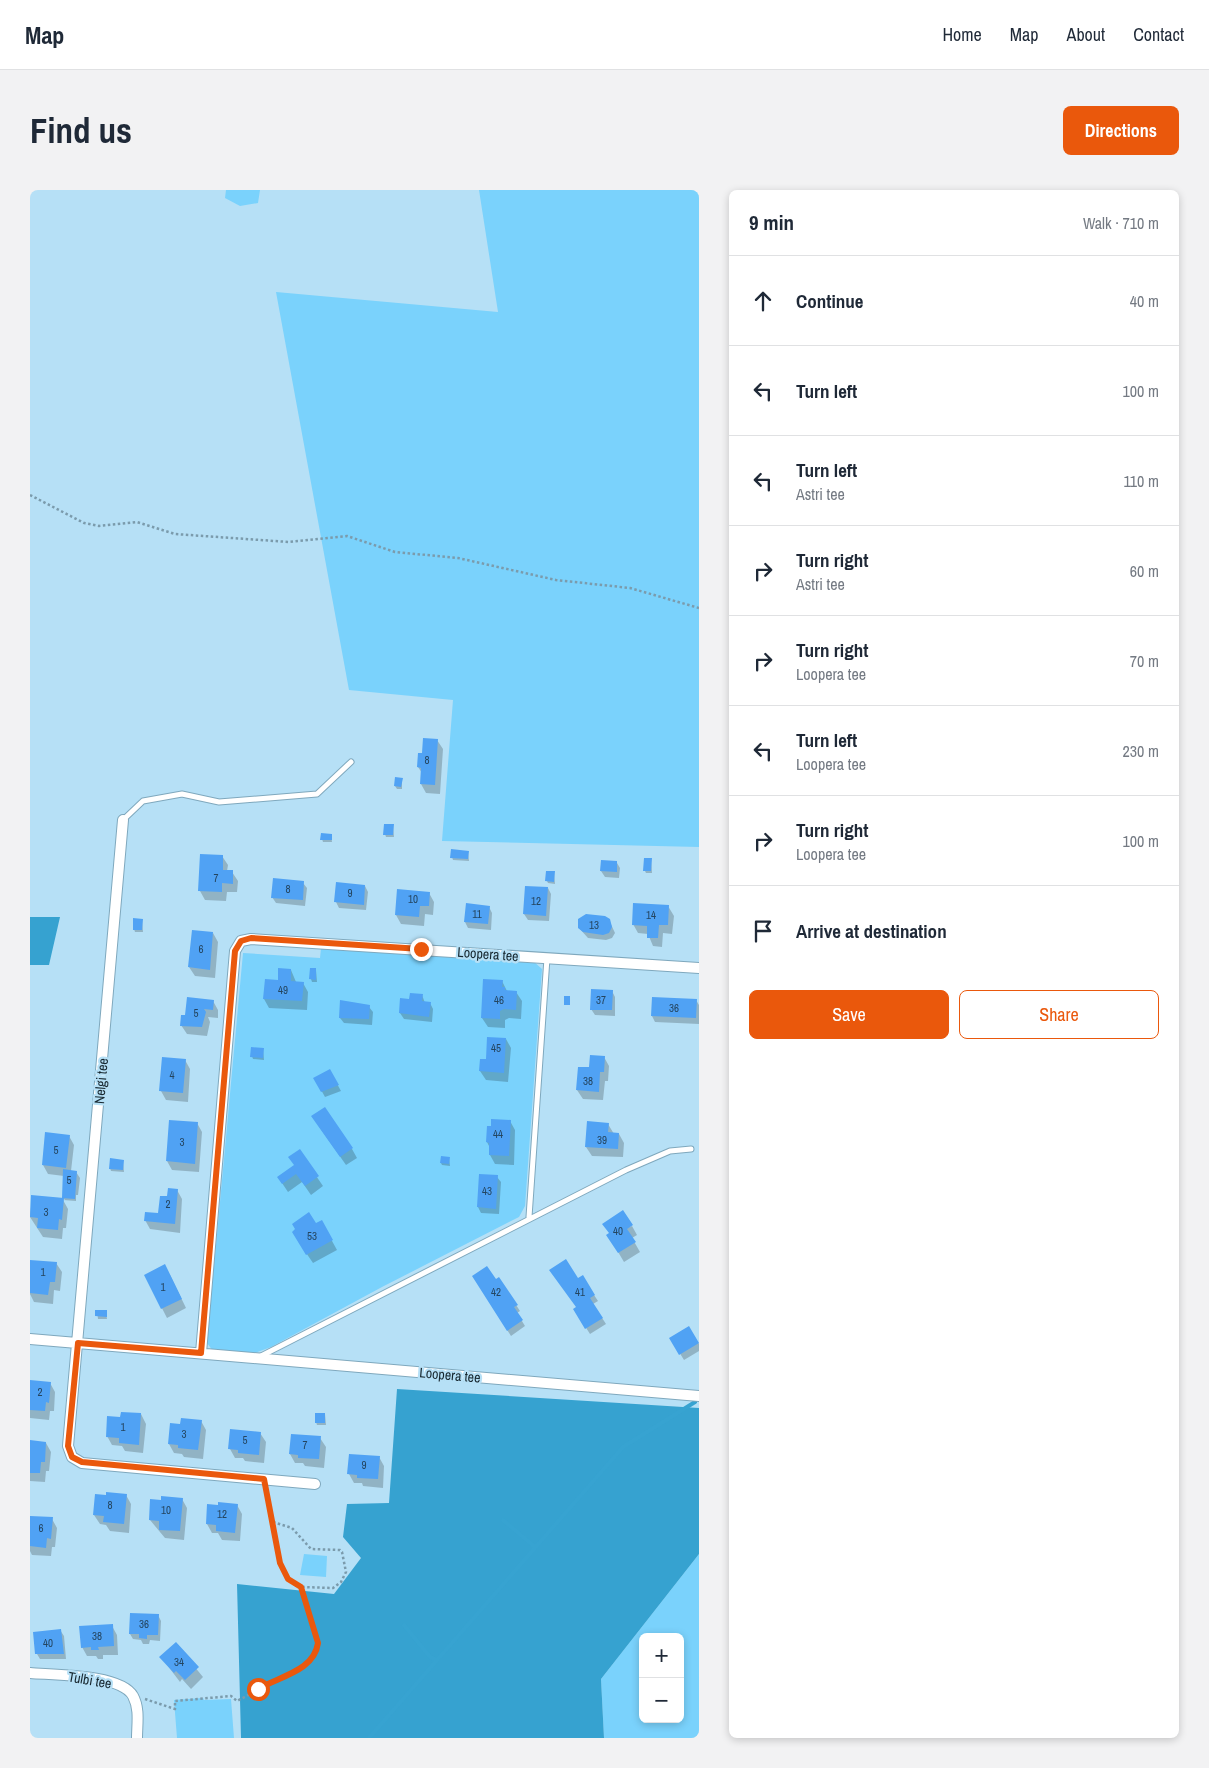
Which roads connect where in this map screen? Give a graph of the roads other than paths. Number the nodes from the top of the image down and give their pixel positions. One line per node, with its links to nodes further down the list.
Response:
1 (351, 762): 2 (lane)
2 (123, 820): 8 (street, Nelgi tee)
3 (547, 958): 4 (street, Loopera tee); 6 (lane); 9 (street, Loopera tee)
4 (699, 968)
5 (691, 1149): 6 (lane)
6 (529, 1218): 10 (lane)
7 (30, 1339): 8 (street, Loopera tee)
8 (78, 1343): 9 (street, Loopera tee); 12 (street, Nelgi tee)
9 (201, 1353): 10 (street, Loopera tee)
10 (256, 1359): 11 (street, Loopera tee)
11 (699, 1396)
12 (315, 1484)
13 (30, 1673): 14 (street, Tulbi tee)
14 (137, 1738)

